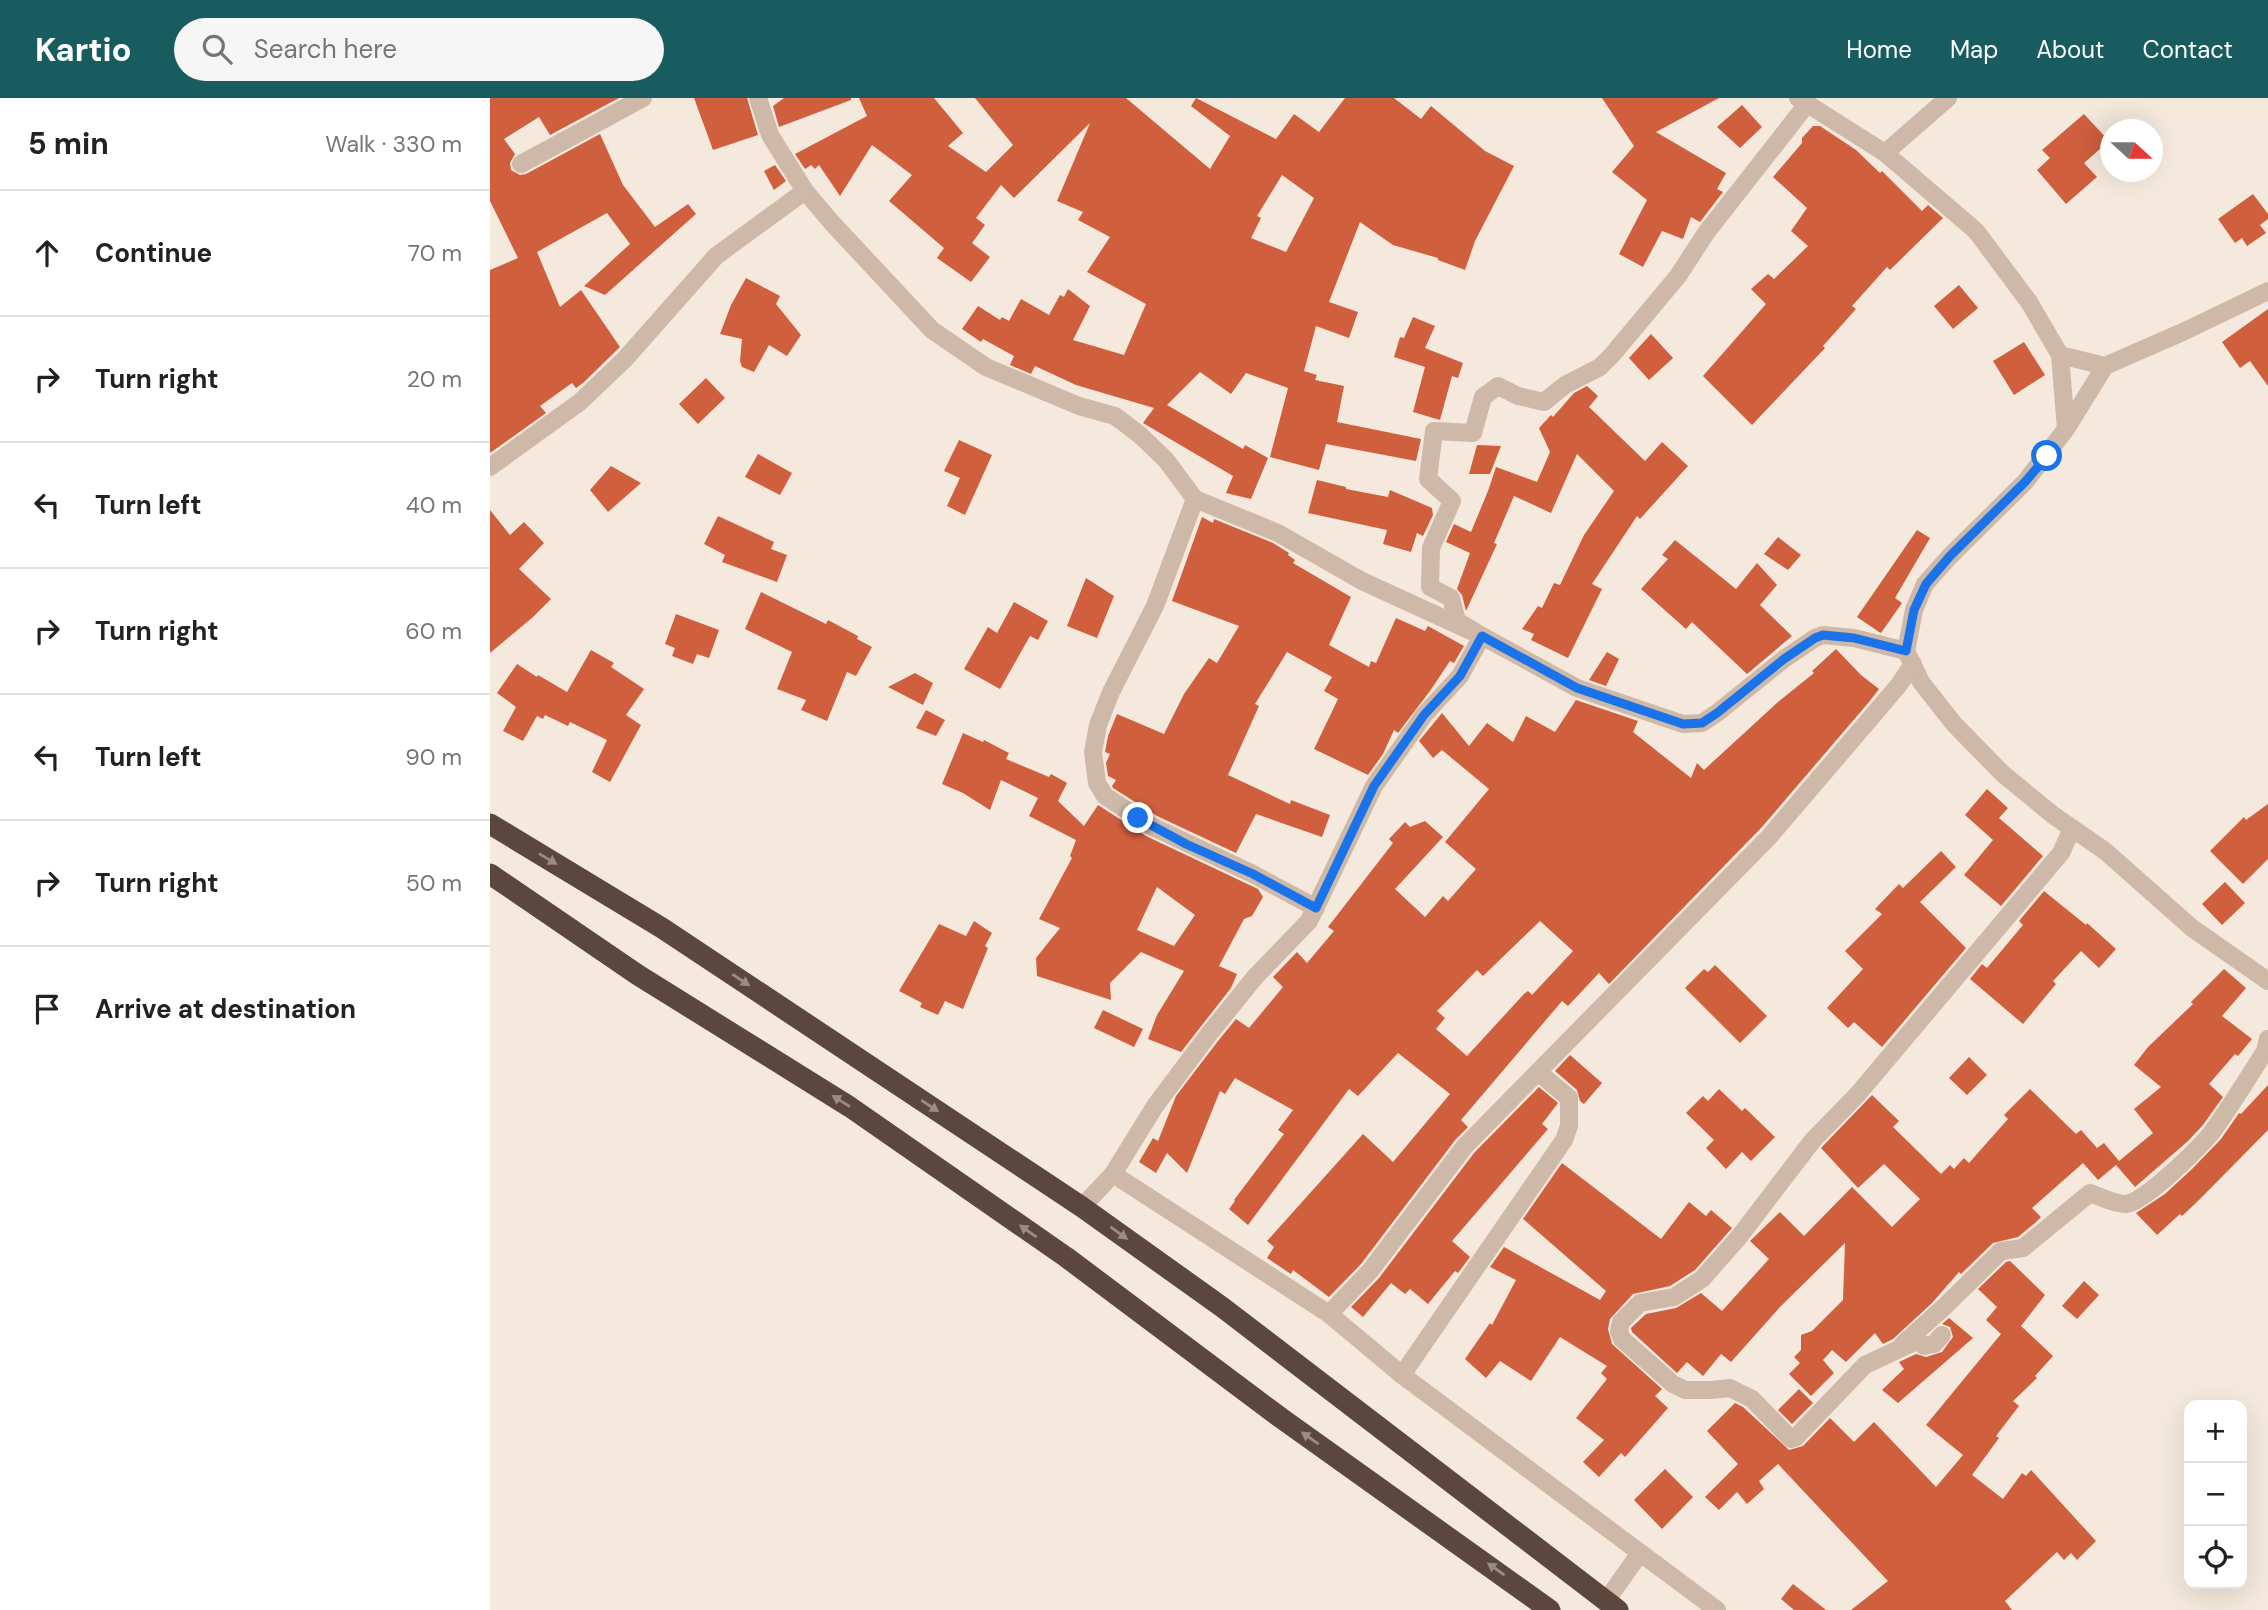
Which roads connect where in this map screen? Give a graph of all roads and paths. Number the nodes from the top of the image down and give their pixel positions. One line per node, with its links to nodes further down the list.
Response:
1 (643, 98): 6 (street)
2 (758, 98): 7 (street)
3 (1948, 98): 5 (street)
4 (1802, 101): 5 (street); 14 (street)
5 (1885, 153): 9 (street)
6 (521, 164)
7 (805, 191): 12 (street); 13 (street)
8 (2268, 290): 10 (street)
9 (2060, 355): 10 (street); 11 (street)
10 (2105, 366): 11 (street)
11 (2066, 429): 15 (street)
12 (490, 467)
13 (1195, 499): 14 (street); 19 (street)
14 (1482, 636): 15 (street); 19 (street)
15 (1909, 657): 17 (street); 22 (street)
16 (490, 824): 24 (highway, one-way to 24)
17 (2072, 828): 20 (street); 27 (street)
18 (490, 874): 31 (highway, one-way to 18)
19 (1316, 908): 23 (street)
20 (2268, 981)
21 (2268, 1039): 27 (street)
22 (1538, 1072): 25 (street); 28 (street)
23 (1113, 1174): 24 (street); 25 (street)
24 (1082, 1207): 30 (highway, one-way to 30)
25 (1329, 1314): 28 (street)
26 (1942, 1335): 27 (street)
27 (1896, 1349)
28 (1402, 1375): 29 (street)
29 (1640, 1553): 30 (street); 32 (street)
30 (1612, 1605)
31 (1550, 1610)
32 (1717, 1610)

